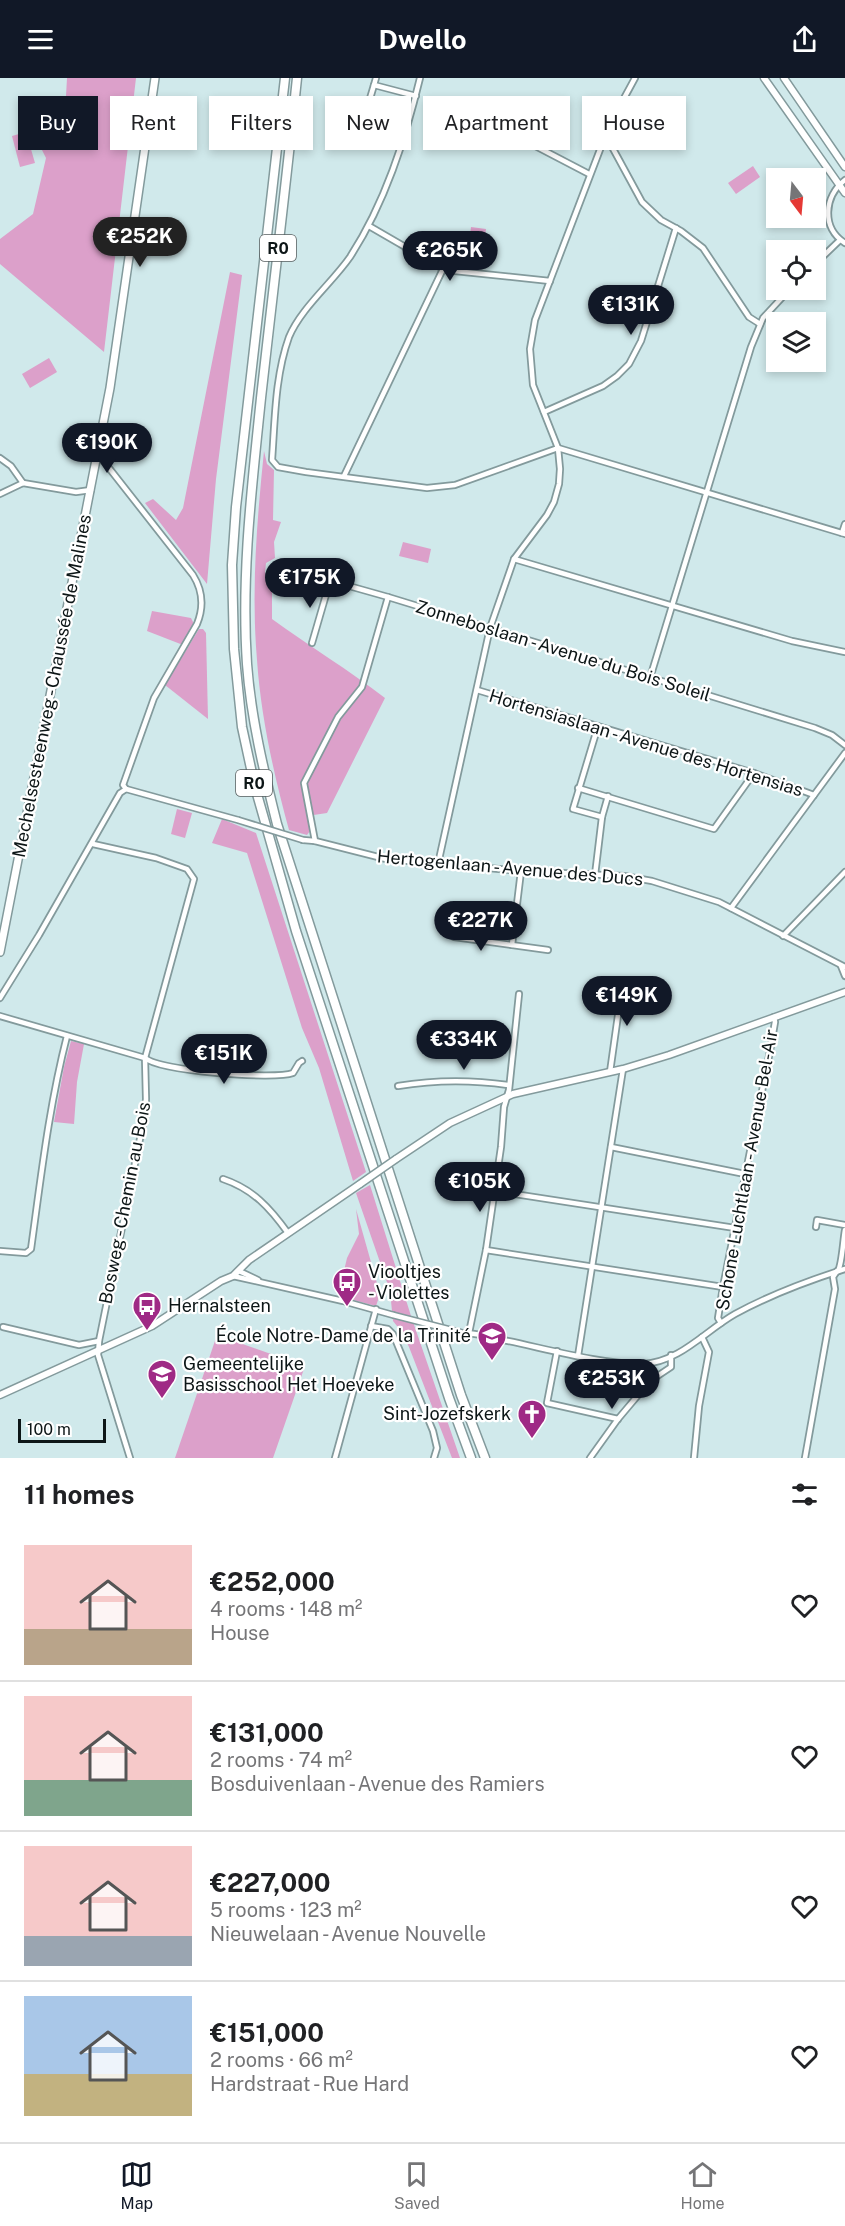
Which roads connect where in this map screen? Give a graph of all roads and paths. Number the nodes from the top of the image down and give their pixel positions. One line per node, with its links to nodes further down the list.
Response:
1 (155, 78): 32 (main road, Mechelsesteenweg - Chaussée de Malines)
2 (285, 78): 127 (highway, R0)
3 (297, 78): 128 (highway, R0)
4 (376, 78): 9 (street)
5 (420, 78): 11 (street)
6 (635, 78): 12 (street)
7 (764, 78): 19 (street)
8 (784, 78): 16 (street)
9 (374, 85): 10 (street); 11 (street)
10 (371, 96)
11 (416, 96): 21 (street)
12 (624, 96)
13 (543, 150): 17 (street)
14 (599, 150): 17 (street)
15 (614, 150): 22 (street)
16 (845, 167)
17 (590, 174): 27 (street)
18 (845, 180): 19 (street)
19 (838, 185): 20 (street); 23 (street)
20 (845, 194)
21 (369, 226): 26 (street); 34 (street)
22 (676, 228): 29 (street); 30 (street)
23 (840, 240): 24 (street); 25 (street)
24 (845, 243)
25 (826, 253)
26 (443, 269): 27 (street); 34 (street)
27 (550, 281): 30 (street)
28 (779, 300): 29 (street)
29 (760, 324): 38 (street)
30 (544, 412): 31 (street)
31 (558, 448): 34 (street); 38 (street); 43 (street)
32 (98, 454): 36 (main road, Mechelsesteenweg - Chaussée de Malines); 58 (street)
33 (0, 458): 35 (street)
34 (344, 476)
35 (23, 483): 37 (street); 39 (street)
36 (91, 490): 37 (street); 40 (main road, Mechelsesteenweg - Chaussée de Malines)
37 (76, 492): 40 (street)
38 (706, 492): 42 (street); 47 (street)
39 (0, 494)
40 (89, 500): 73 (main road, Mechelsesteenweg - Chaussée de Malines)
41 (845, 524): 42 (street)
42 (844, 534)
43 (514, 559): 47 (street); 48 (street)
44 (278, 566): 45 (street, Zonneboslaan - Avenue du Bois Soleil)
45 (330, 581): 46 (street, Zonneboslaan - Avenue du Bois Soleil); 49 (street)
46 (388, 597): 48 (street, Zonneboslaan - Avenue du Bois Soleil); 62 (street)
47 (672, 605): 50 (street); 51 (street)
48 (490, 628): 51 (street, Zonneboslaan - Avenue du Bois Soleil); 52 (street)
49 (312, 643)
50 (845, 652)
51 (650, 678): 54 (street, Zonneboslaan - Avenue du Bois Soleil)
52 (477, 690): 53 (street, Hortensiaslaan - Avenue des Hortensias); 64 (street)
53 (598, 726): 56 (street, Hortensiaslaan - Avenue des Hortensias); 57 (street)
54 (845, 745)
55 (845, 753): 59 (street)
56 (754, 773): 59 (street, Hortensiaslaan - Avenue des Hortensias); 60 (street)
57 (578, 788): 60 (street); 61 (street)
58 (126, 789): 62 (street, Hertogenlaan - Avenue des Ducs, bridge); 63 (street)
59 (814, 795): 68 (street)
60 (608, 796): 61 (street)
61 (602, 817): 67 (street)
62 (315, 841): 64 (street, Hertogenlaan - Avenue des Ducs)
63 (93, 844): 78 (street); 83 (street, Bosweg - Chemin au Bois)
64 (438, 864): 65 (street, Hertogenlaan - Avenue des Ducs)
65 (521, 871): 67 (street, Hertogenlaan - Avenue des Ducs); 71 (street)
66 (845, 872): 69 (street)
67 (595, 874): 68 (street, Hertogenlaan - Avenue des Ducs)
68 (731, 908): 69 (street, Hertogenlaan - Avenue des Ducs)
69 (783, 936): 74 (street, Hertogenlaan - Avenue des Ducs)
70 (454, 937): 71 (street)
71 (512, 945): 72 (street)
72 (548, 950)
73 (0, 952)
74 (843, 966): 75 (street, Hertogenlaan - Avenue des Ducs)
75 (845, 976)
76 (845, 992): 81 (street)
77 (519, 994): 87 (street)
78 (0, 998)
79 (615, 1000): 86 (street)
80 (0, 1016): 82 (street)
81 (774, 1017): 85 (street); 91 (street, Schone Luchtlaan - Avenue Bel-Air)
82 (67, 1036): 83 (street); 101 (street)
83 (145, 1058): 84 (street); 115 (street, Bosweg - Chemin au Bois)
84 (302, 1061)
85 (622, 1069): 86 (street); 90 (street)
86 (610, 1072): 89 (street)
87 (508, 1085): 88 (street); 89 (street)
88 (398, 1086)
89 (506, 1096): 93 (street); 99 (street, bridge)
90 (611, 1148): 91 (street); 94 (street)
91 (746, 1174): 97 (street, Schone Luchtlaan - Avenue Bel-Air)
92 (223, 1179): 99 (street)
93 (495, 1191): 94 (street); 100 (street)
94 (602, 1206): 97 (street); 102 (street)
95 (845, 1225): 96 (street)
96 (816, 1227)
97 (735, 1228): 108 (street, Schone Luchtlaan - Avenue Bel-Air)
98 (845, 1230): 105 (street)
99 (288, 1233): 104 (street)
100 (486, 1250): 102 (street); 113 (street)
101 (0, 1251)
102 (592, 1265): 108 (street); 119 (street)
103 (845, 1269): 105 (street)
104 (240, 1271): 106 (street); 107 (street)
105 (838, 1271): 110 (street); 131 (street)
106 (233, 1276): 107 (street); 117 (street)
107 (261, 1281): 109 (street)
108 (723, 1287): 110 (street, Schone Luchtlaan - Avenue Bel-Air)
109 (376, 1309): 111 (street); 113 (street, bridge)
110 (721, 1323): 114 (street)
111 (371, 1326): 125 (street); 126 (street)
112 (3, 1327): 115 (street)
113 (469, 1333): 116 (street)
114 (702, 1337): 118 (street); 130 (street)
115 (99, 1341): 117 (street, Bosweg - Chemin au Bois)
116 (557, 1351): 119 (street); 123 (street)
117 (98, 1352): 122 (street); 124 (street, Bosweg - Chemin au Bois)
118 (671, 1355): 120 (street); 121 (street)
119 (578, 1356): 120 (street)
120 (662, 1359): 121 (street)
121 (668, 1370): 123 (street)
122 (0, 1395)
123 (618, 1419): 129 (street)
124 (130, 1458)
125 (335, 1458)
126 (434, 1458)
127 (471, 1458)
128 (484, 1458)
129 (590, 1458)
130 (694, 1458)
131 (805, 1458)

